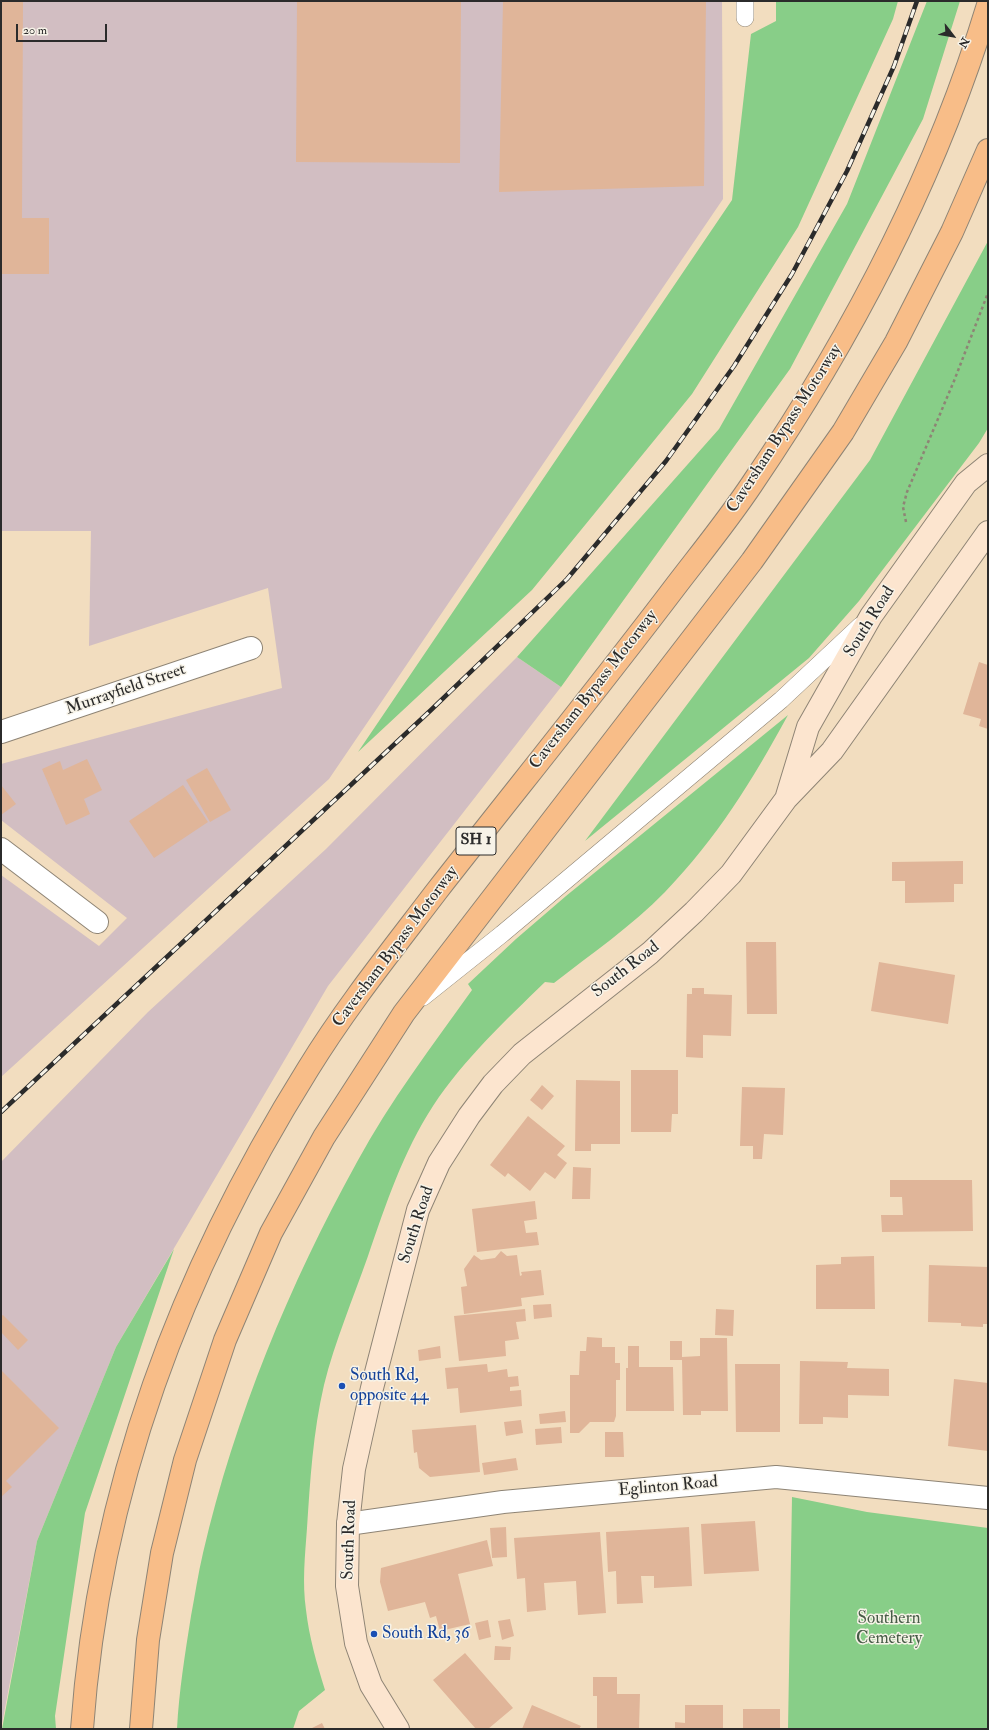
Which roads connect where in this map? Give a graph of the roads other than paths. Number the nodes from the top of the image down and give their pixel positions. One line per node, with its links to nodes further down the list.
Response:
1 (745, 1): 3 (lane)
2 (988, 5): 16 (highway, Caversham Bypass Motorway / SH 1)
3 (745, 18)
4 (988, 150): 13 (highway, SH 1)
5 (988, 465): 7 (main road, South Road)
6 (988, 532): 10 (main road, South Road)
7 (871, 616): 10 (main road, South Road); 13 (lane)
8 (251, 648): 9 (street, Murrayfield Street)
9 (1, 732)
10 (786, 799): 15 (main road, South Road)
11 (1, 849): 12 (street)
12 (97, 922)
13 (404, 1013): 17 (highway, SH 1)
14 (988, 1498): 15 (street, Eglinton Road)
15 (348, 1524): 18 (main road, South Road)
16 (82, 1729)
17 (141, 1729)
18 (398, 1729)

